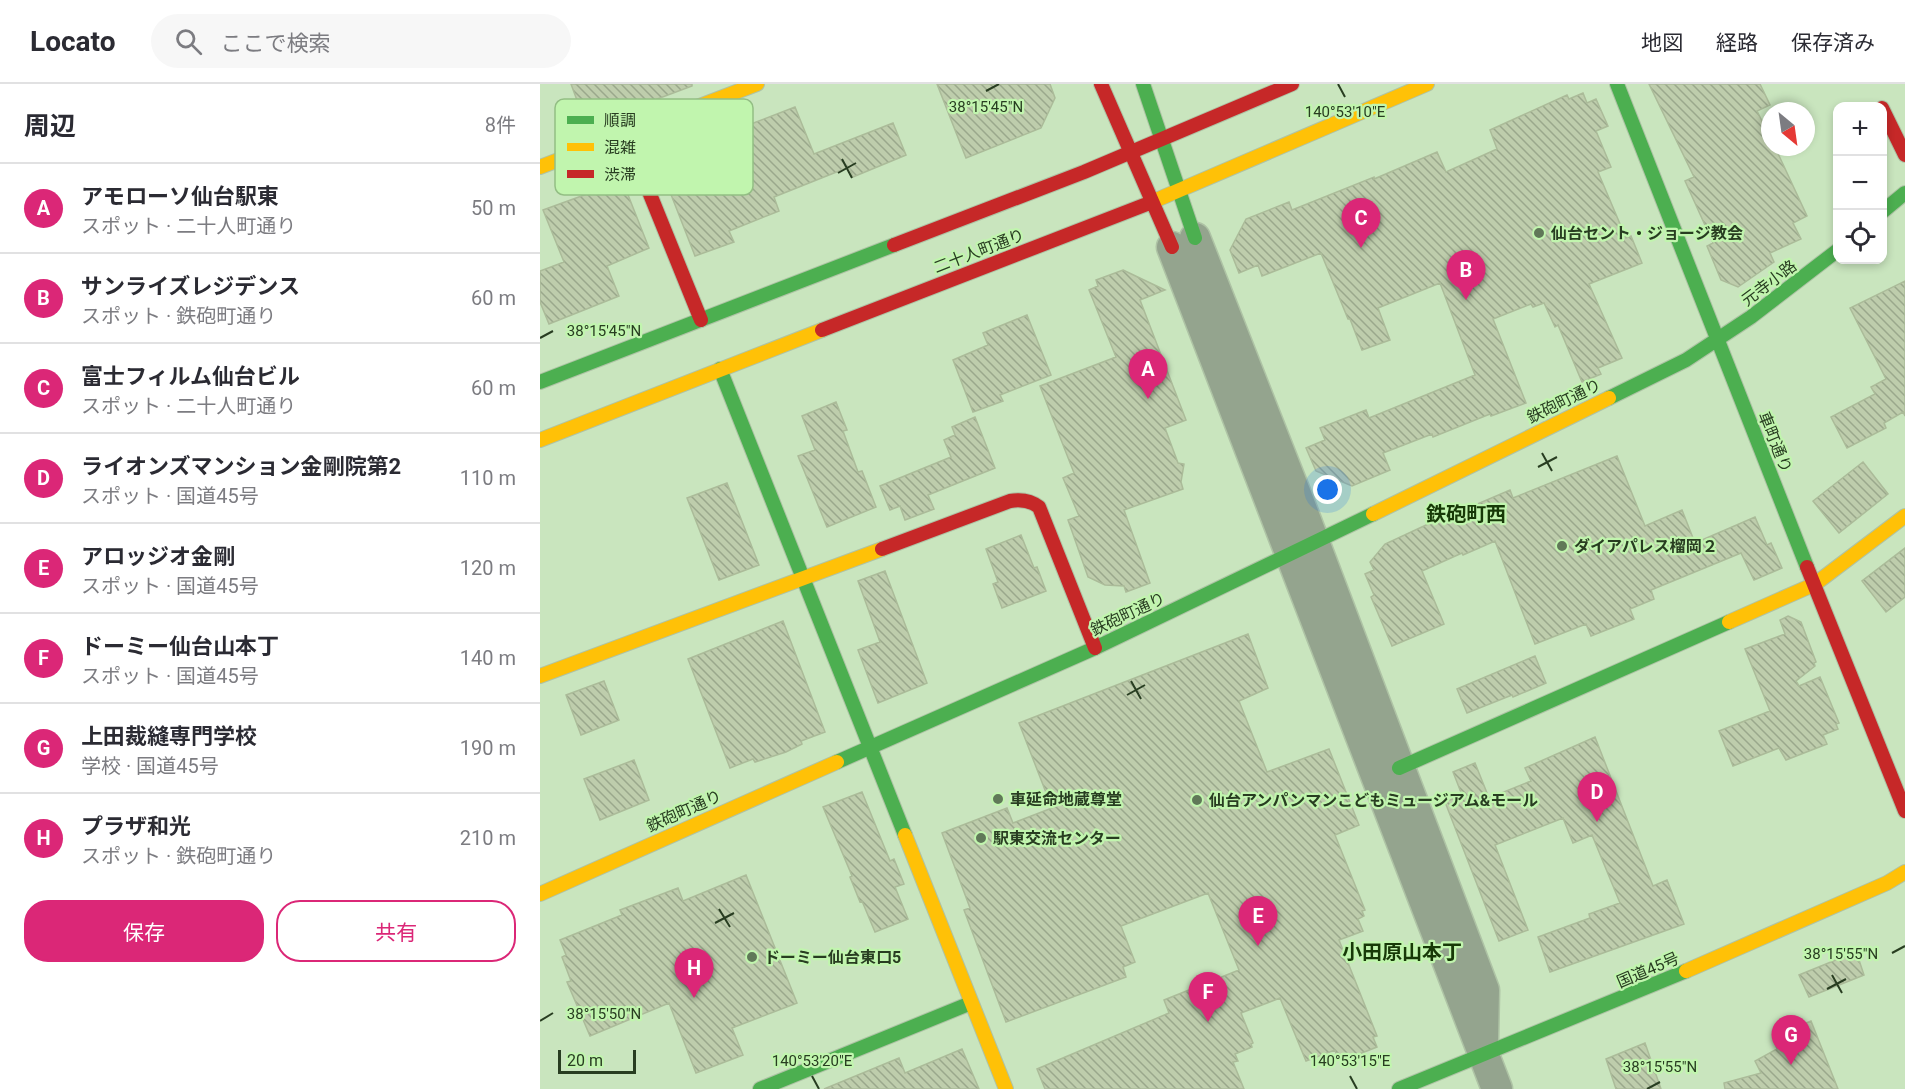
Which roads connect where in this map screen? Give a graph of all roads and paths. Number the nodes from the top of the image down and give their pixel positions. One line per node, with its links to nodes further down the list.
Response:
1 (757, 84): 7 (main road)
2 (1101, 84): 10 (main road)
3 (1143, 84): 9 (main road)
4 (1292, 84): 9 (main road)
5 (1427, 84): 14 (main road, 二十人町通り)
6 (1617, 84): 22 (main road, 車町通り)
7 (718, 99)
8 (1887, 117): 11 (main road)
9 (1162, 140): 10 (main road); 14 (main road)
10 (1130, 153): 17 (main road); 21 (main road)
11 (1905, 155)
12 (555, 161): 13 (main road)
13 (540, 167)
14 (1179, 191): 17 (main road, 二十人町通り); 19 (main road)
15 (1905, 193): 18 (main road)
16 (650, 195): 21 (main road)
17 (1152, 202): 19 (main road); 23 (main road, 二十人町通り)
18 (1884, 210)
19 (1183, 242): 27 (street)
20 (1833, 254): 22 (main road, 元寺小路)
21 (701, 320): 24 (main road)
22 (1718, 340): 27 (main road, 鉄砲町通り); 29 (main road, 車町通り)
23 (720, 369): 25 (main road, 二十人町通り); 28 (main road)
24 (540, 382)
25 (540, 440)
26 (1905, 516): 29 (main road)
27 (1302, 549): 30 (main road, 鉄砲町通り); 33 (street); 38 (street)
28 (804, 577): 30 (main road); 31 (main road); 32 (main road)
29 (1815, 584): 33 (main road); 34 (main road, 車町通り)
30 (1095, 648): 32 (main road, 鉄砲町通り)
31 (540, 676)
32 (871, 746): 36 (main road, 鉄砲町通り); 37 (main road)
33 (1398, 768): 38 (street)
34 (1905, 811)
35 (1905, 872): 38 (main road, 国道45号)
36 (540, 894)
37 (971, 1003): 39 (main road); 40 (main road)
38 (1483, 1055): 41 (main road, 国道45号); 42 (street)
39 (760, 1089)
40 (1006, 1089)
41 (1399, 1089)
42 (1497, 1089)

